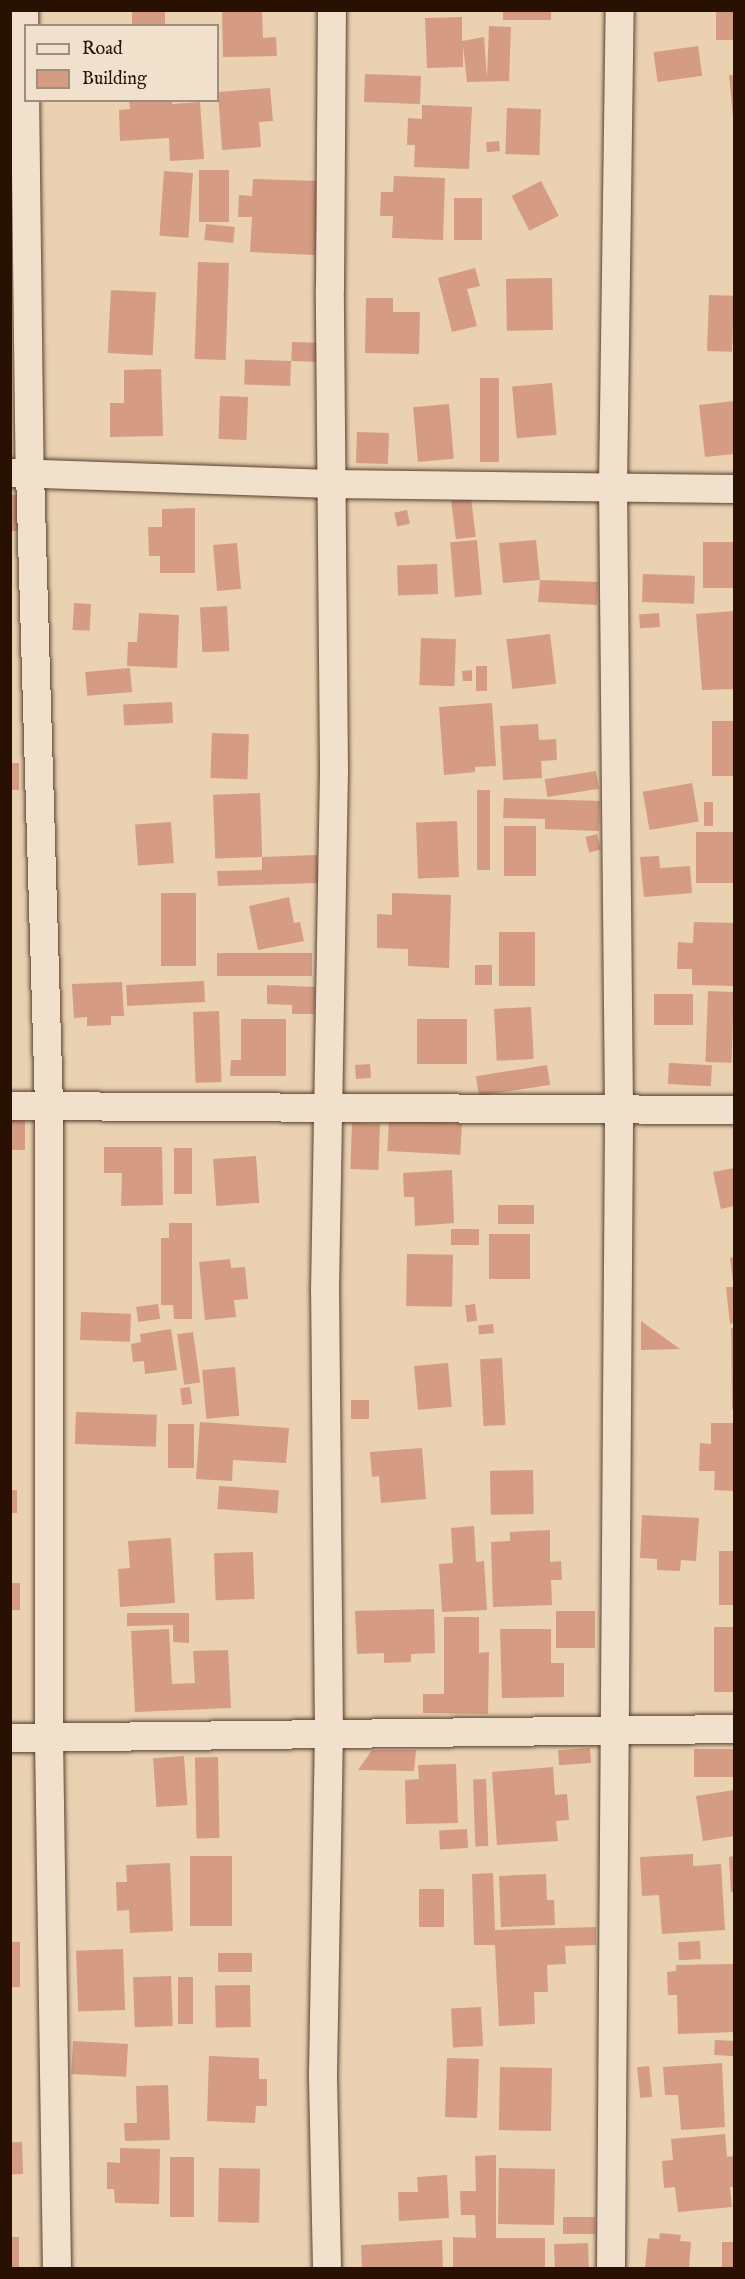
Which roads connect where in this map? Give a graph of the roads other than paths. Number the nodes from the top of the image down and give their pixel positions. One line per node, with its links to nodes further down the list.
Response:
1 (24, 10): 4 (street)
2 (332, 10): 5 (street)
3 (620, 10): 6 (street)
4 (20, 473): 5 (street); 9 (street)
5 (331, 484): 6 (street); 10 (street)
6 (614, 488): 7 (street); 11 (street)
7 (735, 489)
8 (10, 1106): 9 (street)
9 (49, 1106): 10 (street); 17 (street)
10 (327, 1108): 11 (street); 15 (street)
11 (619, 1110): 12 (street); 14 (street)
12 (735, 1110)
13 (735, 1729): 14 (street)
14 (614, 1731): 15 (street); 20 (street)
15 (329, 1736): 17 (street); 19 (street)
16 (10, 1738): 17 (street)
17 (48, 1738): 18 (street)
18 (57, 2268)
19 (327, 2268)
20 (612, 2268)

